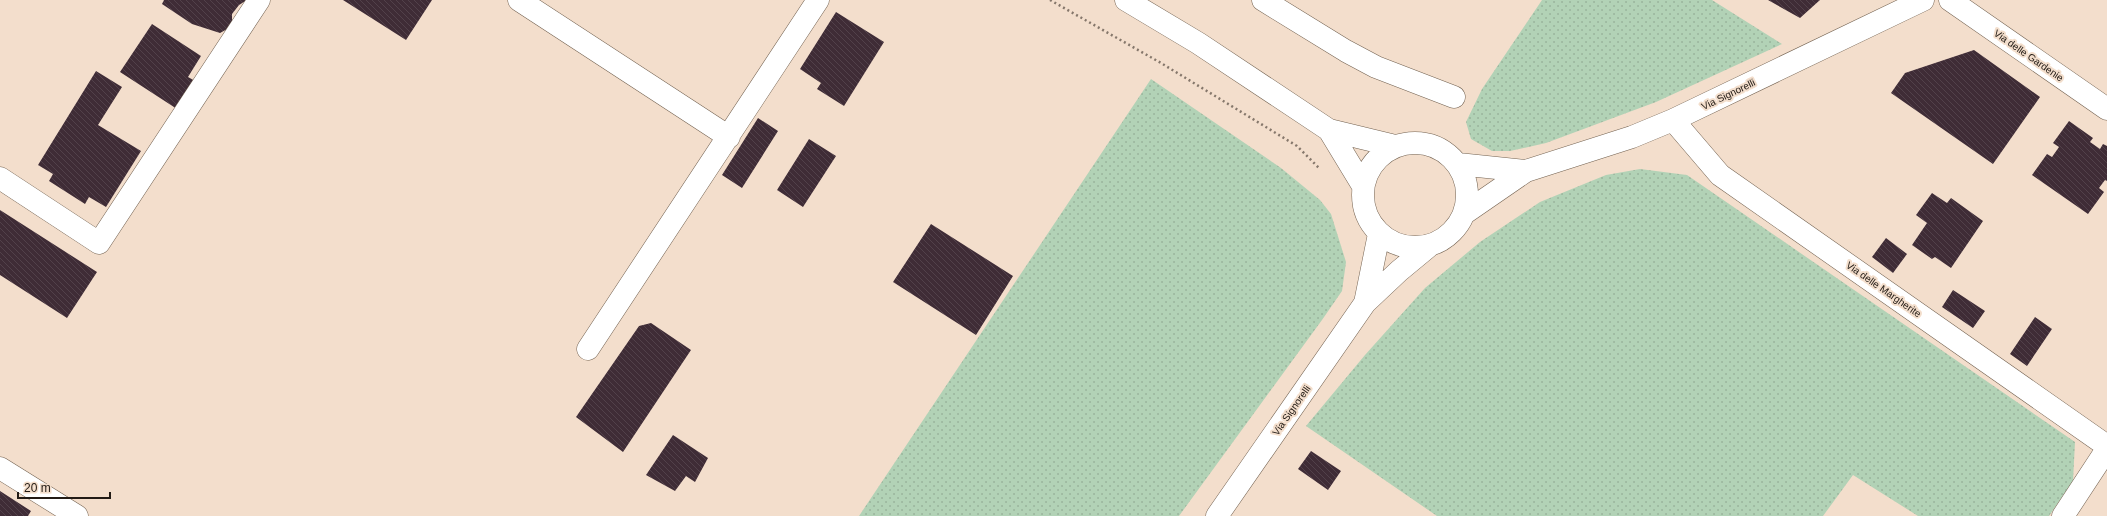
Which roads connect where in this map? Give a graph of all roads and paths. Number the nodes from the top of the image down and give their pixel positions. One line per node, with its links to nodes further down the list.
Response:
1 (259, 0): 18 (street)
2 (818, 0): 13 (street)
3 (1050, 0): 17 (path)
4 (1126, 0): 12 (street)
5 (1263, 0): 9 (street)
6 (1922, 0): 11 (street, Via Signorelli)
7 (1950, 0): 10 (street, Via delle Gardenie)
8 (521, 1): 13 (street)
9 (1454, 97)
10 (2107, 109)
11 (1673, 120): 16 (street, Via Signorelli); 25 (street, Via delle Margherite)
12 (1329, 130): 14 (street); 19 (street)
13 (729, 137): 24 (street)
14 (1395, 146): 15 (street); 19 (street)
15 (1458, 164): 16 (street, Via Signorelli); 20 (street)
16 (1526, 171): 20 (street, Via Signorelli)
17 (1323, 173)
18 (0, 178)
19 (1363, 186): 21 (street)
20 (1465, 213): 22 (street)
21 (1379, 234): 22 (street); 23 (street, Via Signorelli)
22 (1428, 247): 23 (street, Via Signorelli)
23 (1365, 303): 29 (street, Via Signorelli)
24 (588, 349)
25 (2107, 446)
26 (2107, 449): 30 (street)
27 (0, 468): 28 (street)
28 (77, 516)
29 (1217, 516)
30 (2063, 516)

